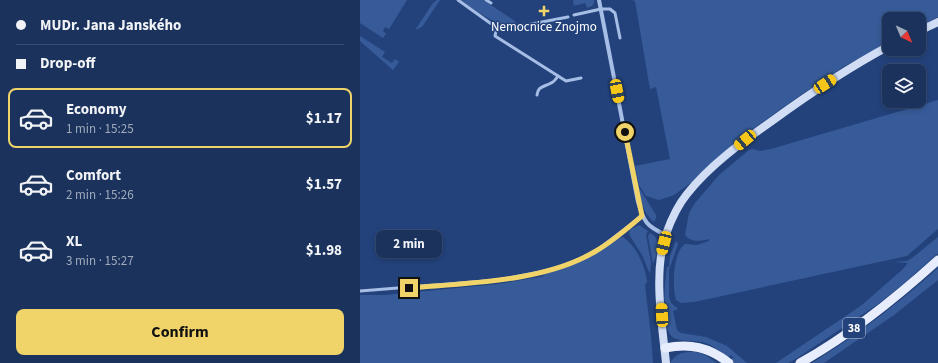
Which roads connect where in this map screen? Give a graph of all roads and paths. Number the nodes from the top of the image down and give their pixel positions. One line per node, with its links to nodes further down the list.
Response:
1 (458, 0): 9 (lane)
2 (486, 0): 4 (lane)
3 (599, 0): 5 (street)
4 (491, 3)
5 (601, 9): 6 (lane); 11 (lane); 16 (street)
6 (574, 15)
7 (568, 17): 9 (lane)
8 (938, 22): 10 (main road)
9 (497, 26): 13 (lane)
10 (926, 28)
11 (620, 38)
12 (882, 50): 17 (main road)
13 (558, 76): 14 (lane); 15 (lane)
14 (581, 78)
15 (537, 95)
16 (642, 216): 17 (street); 19 (lane)
17 (666, 235): 20 (main road)
18 (938, 260): 21 (main road, 38)
19 (360, 291)
20 (664, 348): 22 (main road); 23 (main road)
21 (822, 350): 26 (main road); 27 (main road, 38)
22 (710, 352): 24 (main road); 25 (main road)
23 (666, 363)
24 (720, 363)
25 (729, 363)
26 (800, 363)
27 (806, 363)

